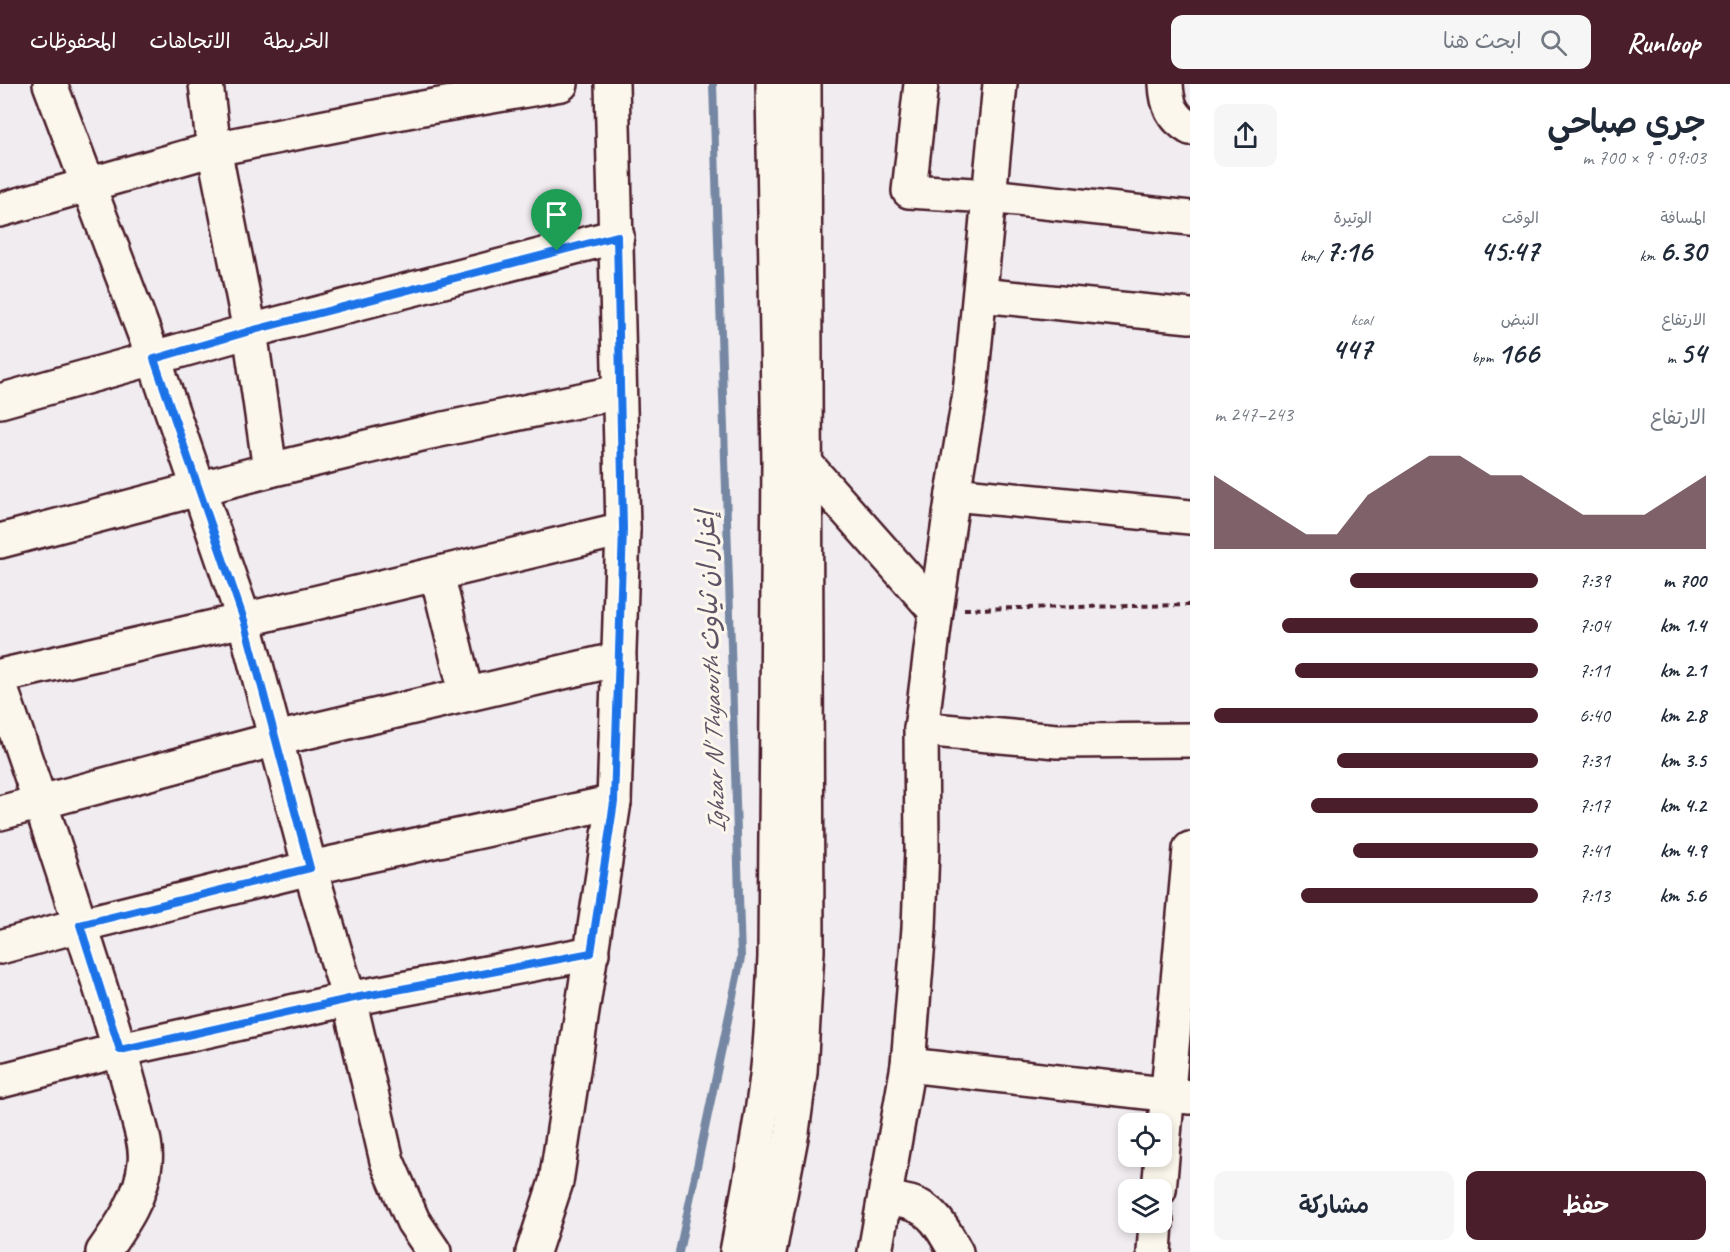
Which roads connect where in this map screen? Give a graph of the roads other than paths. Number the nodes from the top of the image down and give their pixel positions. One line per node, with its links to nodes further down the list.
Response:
1 (50, 84): 14 (street)
2 (207, 84): 13 (street)
3 (561, 84): 10 (street)
4 (612, 84): 18 (street)
5 (773, 84): 61 (street)
6 (804, 84): 25 (street)
7 (921, 84): 15 (street)
8 (1000, 84): 15 (street)
9 (1166, 84): 12 (street)
10 (522, 87): 11 (street)
11 (416, 97): 13 (street)
12 (1190, 128)
13 (214, 149): 14 (street); 21 (street)
14 (87, 185): 16 (street); 22 (street)
15 (988, 196): 17 (street); 19 (street)
16 (0, 210)
17 (1190, 218)
18 (617, 236): 21 (street); 23 (street)
19 (980, 295): 20 (street); 28 (street)
20 (1190, 316)
21 (250, 331): 22 (street); 26 (street)
22 (154, 359): 24 (street); 27 (street)
23 (620, 392): 26 (street); 30 (street)
24 (0, 401)
25 (806, 463): 33 (street); 62 (street)
26 (270, 470): 27 (street)
27 (198, 488): 31 (street); 34 (street)
28 (953, 494): 29 (street); 33 (street)
29 (1190, 517)
30 (623, 529): 32 (street); 35 (street)
31 (0, 542)
32 (437, 574): 34 (street); 38 (street)
33 (936, 610): 39 (street)
34 (244, 620): 36 (street); 40 (street)
35 (619, 659): 38 (street); 43 (street)
36 (0, 676)
37 (0, 686): 42 (street)
38 (466, 693): 40 (street)
39 (921, 729): 41 (street); 52 (street)
40 (276, 739): 42 (street); 46 (street)
41 (1190, 740)
42 (41, 802): 44 (street); 47 (street)
43 (614, 802): 46 (street); 49 (street)
44 (0, 813)
45 (1190, 849): 54 (street)
46 (310, 868): 47 (street); 50 (street)
47 (80, 925): 48 (street); 51 (street)
48 (0, 947)
49 (591, 953): 50 (street); 60 (street)
50 (349, 999): 51 (street); 59 (street)
51 (120, 1050): 53 (street); 58 (street)
52 (908, 1065): 54 (street); 56 (street)
53 (0, 1081)
54 (1179, 1096): 55 (street)
55 (1161, 1179)
56 (885, 1198): 63 (street); 64 (street)
57 (1155, 1233): 65 (street)
58 (103, 1252)
59 (434, 1252)
60 (533, 1252)
61 (737, 1252)
62 (769, 1252)
63 (875, 1252)
64 (956, 1252)
65 (1154, 1252)

